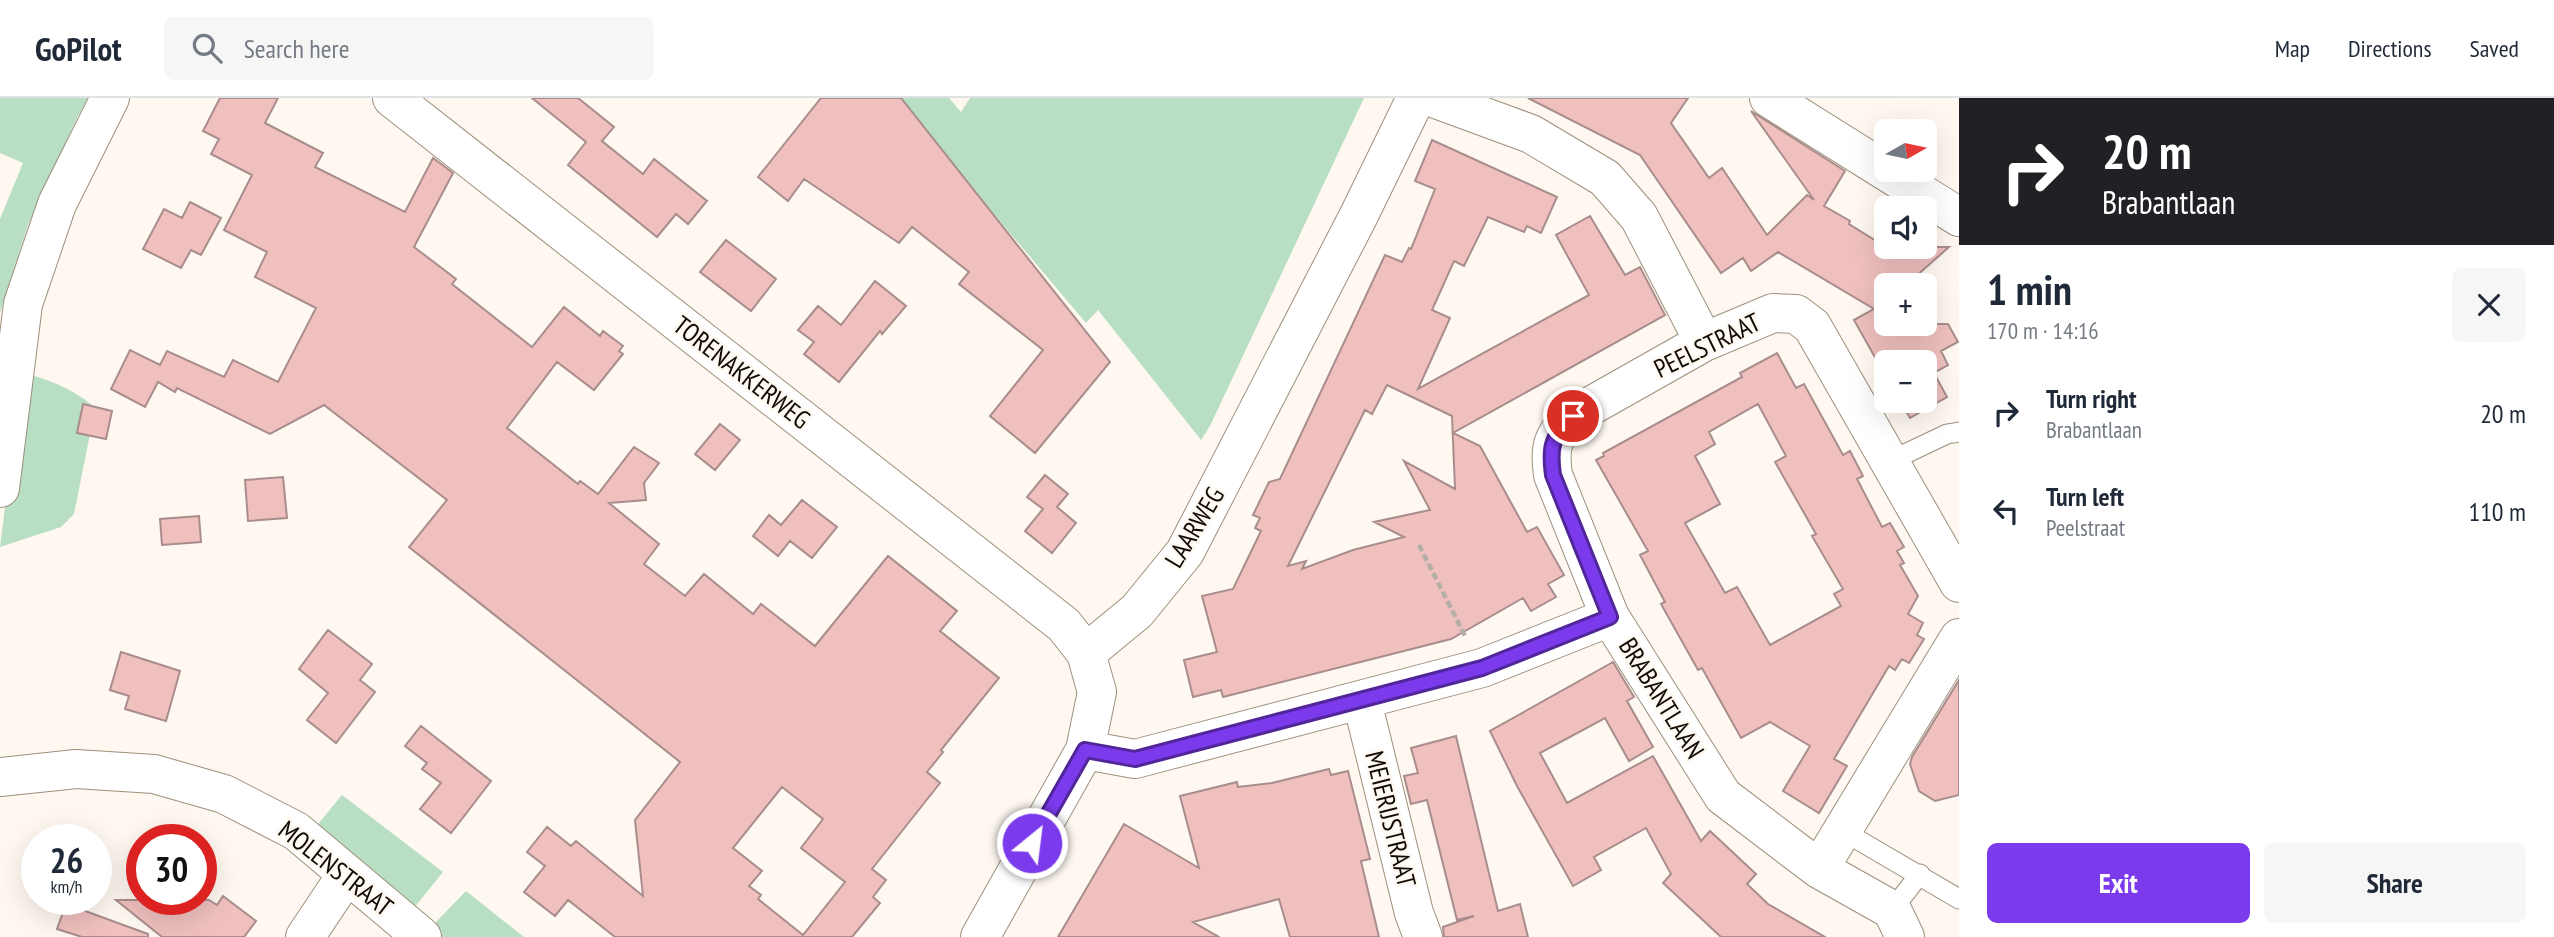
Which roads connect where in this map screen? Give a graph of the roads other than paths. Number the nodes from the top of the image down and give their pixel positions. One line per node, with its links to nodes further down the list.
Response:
1 (110, 98): 10 (street)
2 (392, 98): 14 (street, TORENAKKERWEG)
3 (1416, 98): 14 (street, LAARWEG)
4 (1433, 98): 7 (street)
5 (1769, 98): 6 (street)
6 (1959, 217)
7 (1704, 342): 9 (street, PEELSTRAAT); 12 (street, PEELSTRAAT)
8 (1959, 432): 9 (lane)
9 (1888, 462): 11 (street, PEELSTRAAT)
10 (0, 488)
11 (1959, 583)
12 (1610, 617): 15 (street, BRABANTLAAN); 19 (street, BRABANTLAAN)
13 (1959, 638): 18 (street)
14 (1086, 653): 16 (street)
15 (1362, 701): 16 (street, BRABANTLAAN); 27 (street, MEIERIJSTRAAT)
16 (1085, 750): 26 (street)
17 (0, 777): 20 (street, MOLENSTRAAT)
18 (1843, 831): 19 (street); 21 (lane)
19 (1819, 869): 23 (street, BRABANTLAAN)
20 (347, 874): 24 (street); 25 (street, MOLENSTRAAT)
21 (1920, 874): 22 (lane); 23 (lane)
22 (1959, 899)
23 (1899, 923)
24 (305, 937)
25 (422, 937)
26 (980, 937)
27 (1423, 937)

